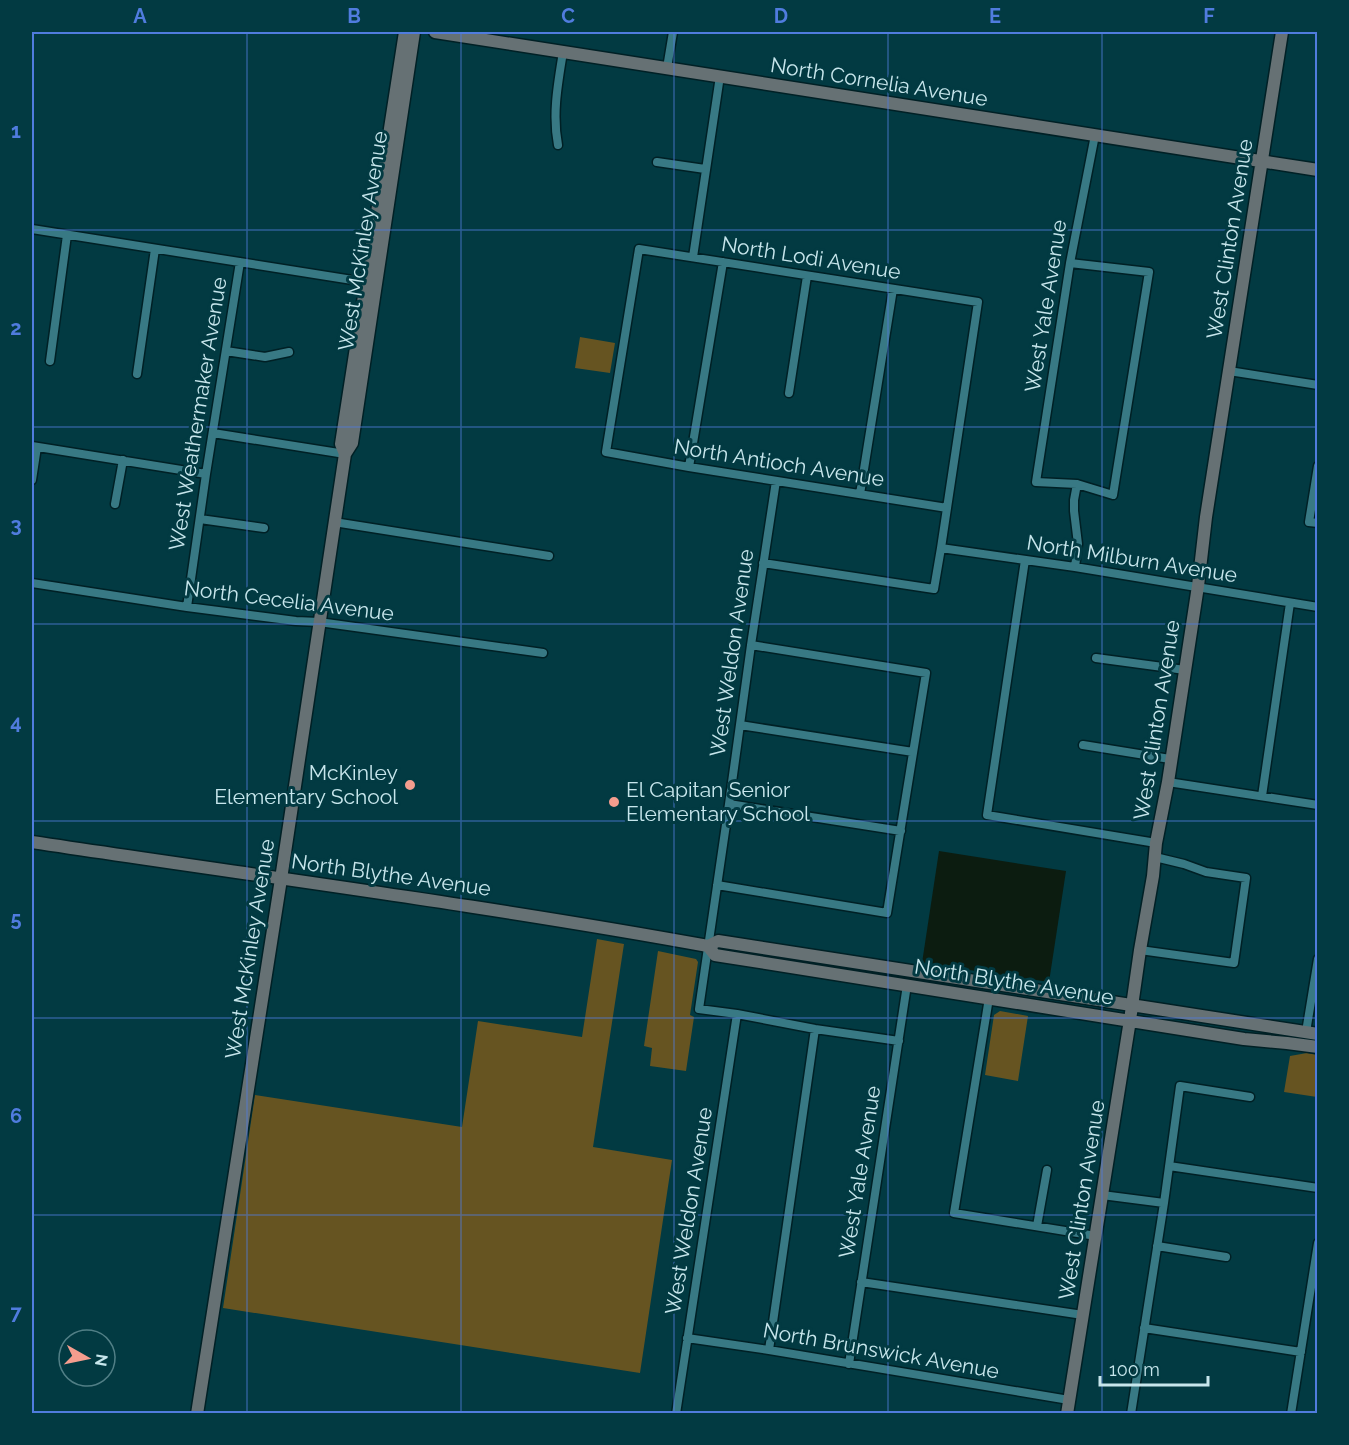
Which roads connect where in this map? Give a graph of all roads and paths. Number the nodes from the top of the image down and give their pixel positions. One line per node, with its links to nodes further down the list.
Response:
1 (405, 32): 23 (main road, West McKinley Avenue)
2 (414, 32): 35 (main road, West McKinley Avenue)
3 (435, 32): 6 (main road, North Cornelia Avenue)
4 (673, 32): 7 (street)
5 (1282, 32): 11 (main road, West Clinton Avenue)
6 (563, 52): 7 (main road, North Cornelia Avenue); 10 (street)
7 (667, 68): 8 (main road, North Cornelia Avenue)
8 (720, 76): 9 (main road, North Cornelia Avenue); 13 (street)
9 (1095, 135): 11 (main road, North Cornelia Avenue); 21 (street, West Yale Avenue)
10 (558, 145)
11 (1262, 161): 14 (main road, North Cornelia Avenue); 28 (main road, West Clinton Avenue)
12 (657, 162): 13 (street)
13 (705, 169): 18 (street)
14 (1317, 170)
15 (32, 229): 16 (street)
16 (67, 235): 17 (street); 27 (street)
17 (155, 249): 19 (street); 29 (street)
18 (693, 257): 20 (street, North Lodi Avenue); 34 (street, North Lodi Avenue)
19 (240, 262): 23 (street); 25 (street, West Weathermaker Avenue)
20 (723, 262): 22 (street, North Lodi Avenue); 38 (street)
21 (1070, 263): 42 (street, West Yale Avenue); 42 (street)
22 (807, 276): 24 (street, North Lodi Avenue); 31 (street)
23 (365, 282): 35 (main road, West McKinley Avenue)
24 (893, 289): 43 (street); 45 (street, North Lodi Avenue)
25 (226, 351): 26 (street); 32 (street, West Weathermaker Avenue)
26 (289, 352)
27 (50, 361)
28 (1229, 371): 30 (street); 56 (main road, West Clinton Avenue)
29 (137, 374)
30 (1317, 385)
31 (789, 393)
32 (213, 433): 35 (street); 39 (street, West Weathermaker Avenue)
33 (34, 446): 36 (street); 40 (street)
34 (606, 452): 38 (street, North Antioch Avenue)
35 (345, 454): 47 (main road, West McKinley Avenue)
36 (123, 460): 39 (street); 44 (street)
37 (1317, 466): 48 (street)
38 (689, 467): 41 (street, North Antioch Avenue)
39 (207, 474): 46 (street, West Weathermaker Avenue)
40 (32, 480)
41 (776, 481): 43 (street, North Antioch Avenue); 53 (street, West Weldon Avenue)
42 (1077, 484): 54 (street)
43 (860, 494): 45 (street, North Antioch Avenue)
44 (115, 504)
45 (947, 507): 50 (street)
46 (200, 519): 49 (street); 58 (street, West Weathermaker Avenue)
47 (334, 522): 51 (street); 60 (main road, West McKinley Avenue)
48 (1313, 523)
49 (264, 528)
50 (941, 548): 52 (street, North Milburn Avenue); 53 (street)
51 (549, 556)
52 (1025, 560): 54 (street, North Milburn Avenue); 75 (street)
53 (763, 562): 61 (street, West Weldon Avenue)
54 (1075, 567): 56 (street, North Milburn Avenue)
55 (32, 583): 58 (street, North Cecelia Avenue)
56 (1198, 586): 57 (street, North Milburn Avenue); 64 (main road, West Clinton Avenue)
57 (1290, 603): 59 (street, North Milburn Avenue); 70 (street)
58 (187, 607): 60 (street, North Cecelia Avenue)
59 (1317, 607)
60 (319, 622): 62 (street, North Cecelia Avenue); 77 (main road, West McKinley Avenue)
61 (751, 645): 65 (street, West Weldon Avenue); 67 (street)
62 (543, 653)
63 (1096, 658): 64 (street)
64 (1185, 670): 68 (main road, West Clinton Avenue)
65 (740, 725): 67 (street); 71 (street, West Weldon Avenue)
66 (1083, 745): 68 (street)
67 (913, 752): 73 (street)
68 (1170, 759): 69 (main road, West Clinton Avenue)
69 (1168, 782): 70 (street); 75 (main road, West Clinton Avenue)
70 (1262, 796): 72 (street)
71 (729, 804): 73 (street); 78 (street, West Weldon Avenue)
72 (1317, 805)
73 (901, 831): 78 (street)
74 (32, 842): 77 (main road, North Blythe Avenue)
75 (1156, 843): 76 (main road, West Clinton Avenue)
76 (1155, 857): 80 (main road, West Clinton Avenue); 80 (street)
77 (281, 879): 79 (main road, North Blythe Avenue); 110 (main road, West McKinley Avenue)
78 (717, 885): 79 (street, West Weldon Avenue)
79 (708, 946): 82 (main road, North Blythe Avenue); 84 (main road, North Blythe Avenue); 85 (street, West Weldon Avenue)
80 (1140, 950): 84 (main road, West Clinton Avenue)
81 (1317, 959): 88 (street)
82 (907, 985): 83 (main road, North Blythe Avenue); 89 (street, West Yale Avenue)
83 (989, 998): 86 (main road, North Blythe Avenue); 97 (street)
84 (1132, 1006): 86 (main road, West Clinton Avenue); 88 (main road, North Blythe Avenue)
85 (737, 1014): 87 (street); 105 (street, West Weldon Avenue)
86 (1130, 1020): 90 (main road, North Blythe Avenue); 95 (main road, West Clinton Avenue)
87 (815, 1029): 89 (street); 106 (street)
88 (1312, 1033)
89 (899, 1041): 102 (street, West Yale Avenue)
90 (1317, 1047)
91 (1250, 1097): 92 (street)
92 (1169, 1166): 94 (street); 96 (street)
93 (1047, 1170): 97 (street)
94 (1317, 1188)
95 (1102, 1195): 96 (street); 98 (main road, West Clinton Avenue)
96 (1164, 1203): 100 (street)
97 (1037, 1226): 98 (street)
98 (1096, 1236): 103 (main road, West Clinton Avenue)
99 (1317, 1243): 107 (street)
100 (1157, 1246): 101 (street); 104 (street)
101 (1226, 1257)
102 (861, 1282): 103 (street); 108 (street, West Yale Avenue)
103 (1083, 1315): 109 (main road, West Clinton Avenue)
104 (1144, 1328): 107 (street); 113 (street)
105 (687, 1338): 106 (street, North Brunswick Avenue); 111 (street, West Weldon Avenue)
106 (769, 1350): 108 (street, North Brunswick Avenue)
107 (1301, 1352): 114 (street)
108 (849, 1364): 109 (street, North Brunswick Avenue)
109 (1069, 1400): 112 (main road, West Clinton Avenue)
110 (197, 1413)
111 (676, 1413)
112 (1067, 1413)
113 (1131, 1413)
114 (1291, 1413)

